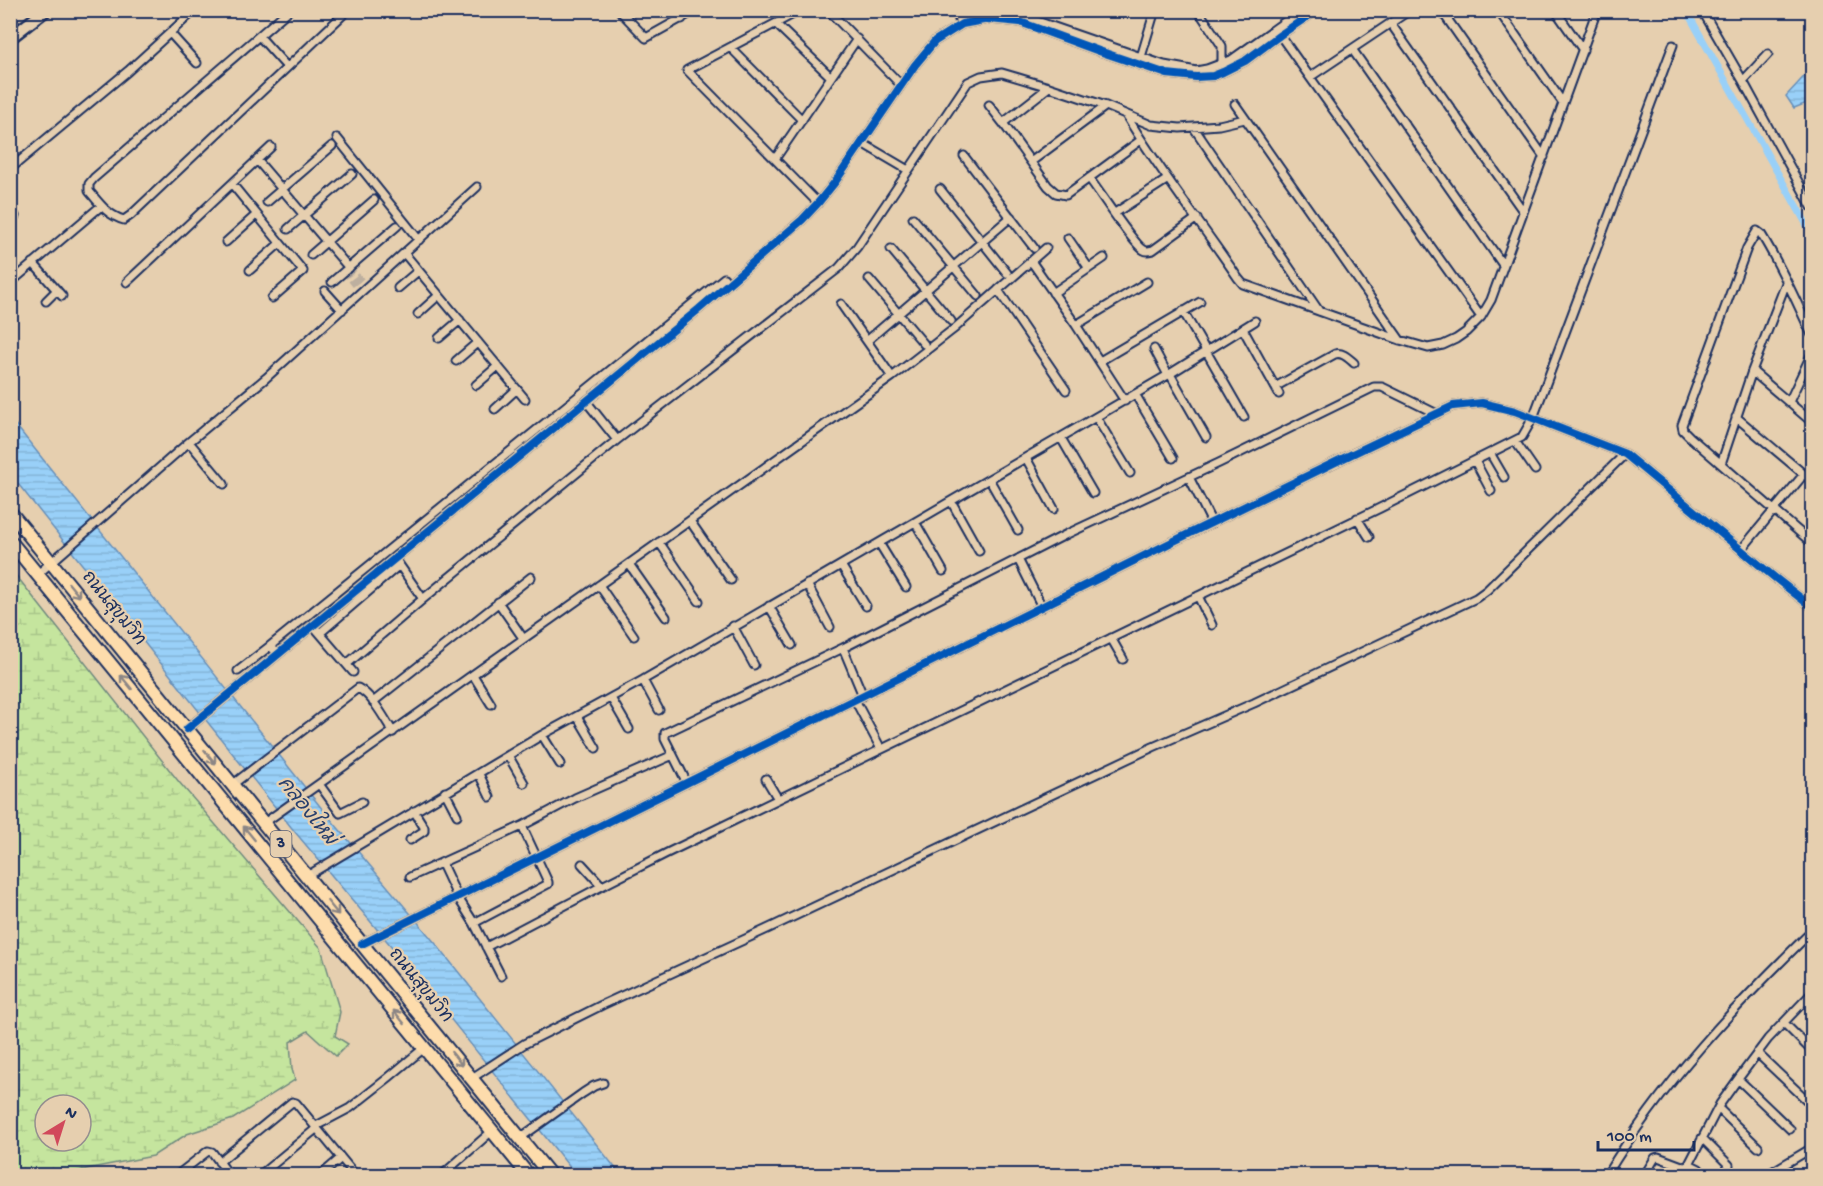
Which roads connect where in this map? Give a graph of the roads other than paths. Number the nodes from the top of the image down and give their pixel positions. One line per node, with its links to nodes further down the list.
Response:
1 (46, 10): 28 (main road)
2 (195, 10): 26 (street)
3 (289, 10): 27 (street)
4 (348, 10): 40 (street)
5 (619, 10): 21 (street)
6 (674, 10): 21 (street)
7 (696, 10): 21 (street)
8 (801, 10): 23 (street)
9 (828, 10): 30 (street)
10 (954, 10): 22 (street)
11 (1155, 10): 37 (street)
12 (1198, 10): 39 (street)
13 (1301, 10): 25 (street)
14 (1317, 10): 29 (street)
15 (1410, 10): 24 (street)
16 (1441, 10): 61 (street)
17 (1498, 10): 47 (street)
18 (1555, 10): 35 (street)
19 (1597, 10): 35 (street)
20 (1702, 10): 43 (street)
21 (682, 19)
22 (961, 22): 32 (street); 44 (street)
23 (776, 24): 33 (street); 41 (street)
24 (1391, 24): 34 (street); 79 (street)
25 (1275, 28): 29 (street); 39 (street)
26 (170, 33): 38 (street); 65 (street)
27 (260, 37): 40 (street); 77 (street)
28 (10, 38)
29 (1282, 38): 32 (street); 42 (street)
30 (856, 39): 41 (street); 44 (street)
31 (1673, 45): 170 (street)
32 (1100, 47): 37 (street)
33 (731, 48): 52 (street); 62 (street)
34 (1352, 49): 42 (street); 102 (street)
35 (1583, 50): 47 (street)
36 (1768, 54): 43 (street)
37 (1141, 57): 39 (street)
38 (197, 63)
39 (1222, 64)
40 (288, 67): 77 (street)
41 (831, 77): 52 (street)
42 (1310, 77): 133 (street)
43 (1743, 81): 78 (street)
44 (901, 85): 57 (street)
45 (1049, 87): 49 (street); 53 (street); 66 (street)
46 (1235, 104): 51 (street)
47 (1563, 104): 61 (street)
48 (989, 105): 53 (street)
49 (1106, 106): 50 (street); 64 (street)
50 (1126, 115): 54 (street); 56 (street)
51 (1245, 119): 54 (street); 142 (street)
52 (802, 120): 62 (street)
53 (1003, 123): 64 (street)
54 (1194, 128): 130 (street)
55 (337, 138): 89 (street)
56 (1141, 140): 68 (street); 69 (street)
57 (864, 144): 66 (street); 76 (street)
58 (332, 146): 72 (street)
59 (271, 147): 63 (street)
60 (964, 156): 84 (street)
61 (1544, 157): 79 (street)
62 (775, 159): 76 (street)
63 (257, 160): 70 (street); 72 (street)
64 (1032, 161): 68 (street)
65 (10, 169)
66 (908, 170): 174 (street)
67 (352, 174): 82 (street)
68 (1089, 178): 80 (street)
69 (1168, 179): 80 (street); 85 (street)
70 (231, 184): 81 (street); 111 (street)
71 (477, 187): 89 (street)
72 (281, 189): 75 (street); 82 (street)
73 (940, 189): 92 (street)
74 (374, 200): 91 (street)
75 (267, 202)
76 (818, 203): 120 (street)
77 (101, 206): 101 (street)
78 (1812, 207)
79 (1523, 212): 102 (street)
80 (1115, 213): 85 (street)
81 (256, 215): 90 (street); 93 (street)
82 (304, 216): 87 (street); 91 (street)
83 (913, 218): 103 (street)
84 (1011, 218): 92 (street); 94 (street)
85 (1197, 218): 130 (street)
86 (397, 226): 105 (street)
87 (288, 229)
88 (1068, 238): 104 (street)
89 (418, 240): 97 (street)
90 (226, 242)
91 (325, 242): 98 (street); 105 (street)
92 (982, 242): 103 (street); 108 (street)
93 (280, 243): 106 (street); 124 (street)
94 (1034, 248)
95 (1046, 248): 100 (street)
96 (891, 249): 117 (street)
97 (404, 253): 107 (street); 128 (street)
98 (311, 255)
99 (1104, 258): 104 (street)
100 (1031, 261): 118 (street); 121 (street)
101 (33, 263): 114 (street); 125 (street)
102 (1503, 265): 133 (street)
103 (954, 267): 117 (street); 123 (street)
104 (1088, 267): 121 (street)
105 (347, 269): 112 (street)
106 (250, 270)
107 (418, 271): 116 (street); 122 (street)
108 (1007, 273)
109 (724, 278): 120 (street)
110 (869, 279): 132 (street)
111 (127, 282)
112 (332, 282)
113 (1147, 282): 137 (street)
114 (10, 283)
115 (1786, 283): 139 (street); 154 (street); 184 (street)
116 (398, 288)
117 (926, 290): 132 (street); 135 (street)
118 (998, 290): 156 (street); 159 (street)
119 (325, 291): 128 (street)
120 (714, 291): 151 (street); 153 (street)
121 (1053, 292): 137 (street)
122 (439, 295): 131 (street); 134 (street)
123 (978, 296)
124 (272, 298)
125 (46, 301)
126 (1200, 302): 129 (street)
127 (841, 304): 141 (street)
128 (342, 310): 177 (street)
129 (1183, 311): 146 (street); 149 (street)
130 (1318, 311): 142 (street)
131 (418, 314)
132 (898, 314): 141 (street); 144 (street)
133 (1481, 317): 142 (street)
134 (460, 320): 140 (street); 143 (street)
135 (951, 321)
136 (1255, 321): 138 (street)
137 (1076, 325): 149 (street)
138 (1242, 329): 146 (street); 150 (street)
139 (1812, 334)
140 (439, 338)
141 (868, 340): 156 (street)
142 (1400, 340)
143 (478, 342): 148 (street); 152 (street)
144 (924, 344)
145 (1154, 349): 155 (street)
146 (1206, 352): 155 (street); 168 (street)
147 (1812, 353): 163 (street)
148 (456, 361)
149 (1100, 361): 162 (street)
150 (1354, 363)
151 (617, 365): 153 (street); 175 (street)
152 (498, 366): 157 (street); 158 (street)
153 (623, 371): 164 (street)
154 (1752, 371): 163 (street); 169 (street)
155 (1169, 375): 160 (street); 172 (street)
156 (892, 376): 201 (street)
157 (476, 385)
158 (517, 389): 161 (street); 165 (street)
159 (1066, 390)
160 (1135, 394): 162 (street); 182 (street)
161 (525, 399)
162 (1125, 401): 167 (street)
163 (1789, 402): 171 (street)
164 (588, 403): 174 (street); 178 (street)
165 (495, 409)
166 (1437, 414): 170 (street); 187 (street); 203 (street)
167 (1096, 417): 173 (street); 186 (street)
168 (1244, 417)
169 (1736, 417): 184 (street); 191 (street)
170 (1533, 418): 176 (street); 180 (street)
171 (1812, 422)
172 (1206, 437)
173 (1061, 438): 181 (street); 194 (street)
174 (617, 440): 228 (street)
175 (521, 441): 178 (street); 199 (street)
176 (1515, 441): 179 (street); 185 (street)
177 (189, 442): 192 (street); 215 (street)
178 (527, 449): 204 (street)
179 (1490, 453): 183 (street); 188 (street)
180 (1625, 453): 211 (street); 305 (street)
181 (1026, 458): 189 (street); 196 (street)
182 (1173, 458)
183 (1475, 461): 193 (street); 200 (street)
184 (1721, 464): 197 (street)
185 (1535, 470)
186 (1130, 473)
187 (1189, 477): 203 (street); 213 (street)
188 (1504, 477)
189 (990, 479): 195 (street); 205 (street)
190 (1800, 479): 197 (street)
191 (1812, 481)
192 (224, 484)
193 (1491, 491)
194 (1093, 493)
195 (951, 501): 202 (street); 212 (street)
196 (1054, 509)
197 (1775, 510): 210 (street); 211 (street)
198 (10, 512): 215 (highway, ถนนสุขุมวิท / 3)
199 (432, 516): 204 (street); 214 (street)
200 (1357, 518): 206 (street); 227 (street)
201 (690, 521): 208 (street); 223 (street)
202 (915, 522): 209 (street); 220 (street)
203 (1212, 523): 233 (street)
204 (437, 524): 216 (street)
205 (1018, 530)
206 (1369, 537)
207 (10, 541): 221 (highway, ถนนสุขุมวิท / 3)
208 (659, 542): 217 (street); 229 (street)
209 (879, 543): 218 (street); 226 (street)
210 (1812, 543)
211 (1741, 550): 234 (street)
212 (980, 551)
213 (1018, 559): 233 (street); 246 (street)
214 (377, 560): 219 (street); 245 (street)
215 (51, 561): 221 (street); 262 (highway, ถนนสุขุมวิท / 3, one-way to 262)
216 (397, 562): 219 (street); 228 (street); 240 (street)
217 (629, 564): 225 (street); 235 (street)
218 (841, 565): 224 (street); 232 (street)
219 (383, 568): 237 (street)
220 (943, 570)
221 (38, 574): 302 (highway, ถนนสุขุมวิท / 3, one-way to 221)
222 (531, 577): 230 (street)
223 (731, 580)
224 (807, 584): 231 (street); 239 (street)
225 (599, 585): 241 (street); 242 (street)
226 (906, 587)
227 (1198, 596): 236 (street); 243 (street)
228 (423, 599): 249 (street)
229 (699, 601)
230 (498, 602): 242 (street); 258 (street)
231 (769, 606): 238 (street); 244 (street)
232 (866, 606)
233 (1042, 607): 255 (street)
234 (1812, 607)
235 (666, 617)
236 (1212, 625)
237 (314, 626): 240 (street); 247 (street)
238 (733, 626): 250 (street); 254 (street)
239 (830, 627)
240 (320, 633): 249 (street)
241 (634, 636)
242 (523, 638): 253 (street)
243 (1111, 638): 248 (street); 267 (street)
244 (792, 645)
245 (270, 646): 247 (street); 251 (street)
246 (843, 648): 255 (street); 268 (street)
247 (278, 654): 262 (street)
248 (1123, 659)
249 (347, 664): 252 (street)
250 (754, 665)
251 (238, 671)
252 (353, 672)
253 (473, 675): 259 (street); 264 (street)
254 (643, 680): 256 (street); 260 (street)
255 (863, 696): 257 (street)
256 (611, 698): 261 (street); 263 (street)
257 (855, 700): 267 (street); 274 (street)
258 (373, 702): 264 (street); 276 (street)
259 (491, 704)
260 (659, 710)
261 (577, 716): 265 (street); 266 (street)
262 (192, 725): 276 (highway, ถนนสุขุมวิท / 3, one-way to 276)
263 (629, 729)
264 (393, 732): 275 (street)
265 (542, 735): 269 (street); 270 (street)
266 (596, 748)
267 (881, 749): 279 (street)
268 (673, 755): 274 (street); 284 (street)
269 (509, 757): 271 (street); 273 (street)
270 (560, 764)
271 (479, 774): 277 (street); 278 (street)
272 (766, 779): 279 (street)
273 (524, 783)
274 (687, 783): 286 (street)
275 (319, 784): 280 (street); 283 (street)
276 (232, 785): 283 (highway, ถนนสุขุมวิท / 3)
277 (445, 792): 281 (street); 282 (street)
278 (490, 797)
279 (778, 800): 291 (street)
280 (362, 802)
281 (414, 810): 285 (street); 289 (street)
282 (457, 815)
283 (264, 823): 289 (highway, ถนนสุขุมวิท / 3)
284 (522, 826): 286 (street); 287 (street)
285 (410, 840)
286 (536, 857): 292 (street); 293 (street)
287 (442, 864): 290 (street); 292 (street)
288 (582, 864): 291 (street)
289 (307, 876): 295 (highway, ถนนสุขุมวิท / 3, one-way to 295)
290 (410, 877)
291 (602, 886): 296 (street)
292 (457, 896): 293 (street); 295 (street)
293 (474, 923): 296 (street)
294 (1812, 931): 329 (street)
295 (362, 944): 305 (highway, ถนนสุขุมวิท / 3, one-way to 305)
296 (486, 947): 297 (street)
297 (501, 976)
298 (1812, 993): 299 (street)
299 (1805, 1001): 300 (street); 301 (street)
300 (1812, 1009)
301 (1784, 1023): 303 (street); 304 (street)
302 (424, 1047): 310 (street); 312 (highway, ถนนสุขุมวิท / 3)
303 (1812, 1051)
304 (1757, 1053): 306 (street); 308 (street)
305 (472, 1078): 313 (highway, ถนนสุขุมวิท / 3)
306 (1738, 1079): 309 (street); 311 (street)
307 (603, 1083): 313 (street)
308 (1812, 1104)
309 (1718, 1108): 314 (street); 315 (street)
310 (316, 1127): 317 (street); 318 (street); 324 (street)
311 (1790, 1129)
312 (492, 1131): 321 (highway, ถนนสุขุมวิท / 3); 327 (street)
313 (525, 1134): 328 (highway, ถนนสุขุมวิท / 3)
314 (1702, 1138): 319 (street); 320 (street)
315 (1758, 1147)
316 (1812, 1148): 332 (street)
317 (342, 1158): 325 (street); 326 (street)
318 (219, 1162): 322 (street); 323 (street)
319 (1729, 1165)
320 (1690, 1170): 330 (street); 331 (street)
321 (524, 1174)
322 (178, 1175)
323 (227, 1175)
324 (259, 1176)
325 (320, 1176)
326 (356, 1176)
327 (441, 1176)
328 (550, 1176)
329 (1605, 1176)
330 (1644, 1176)
331 (1703, 1176)
332 (1765, 1176)

